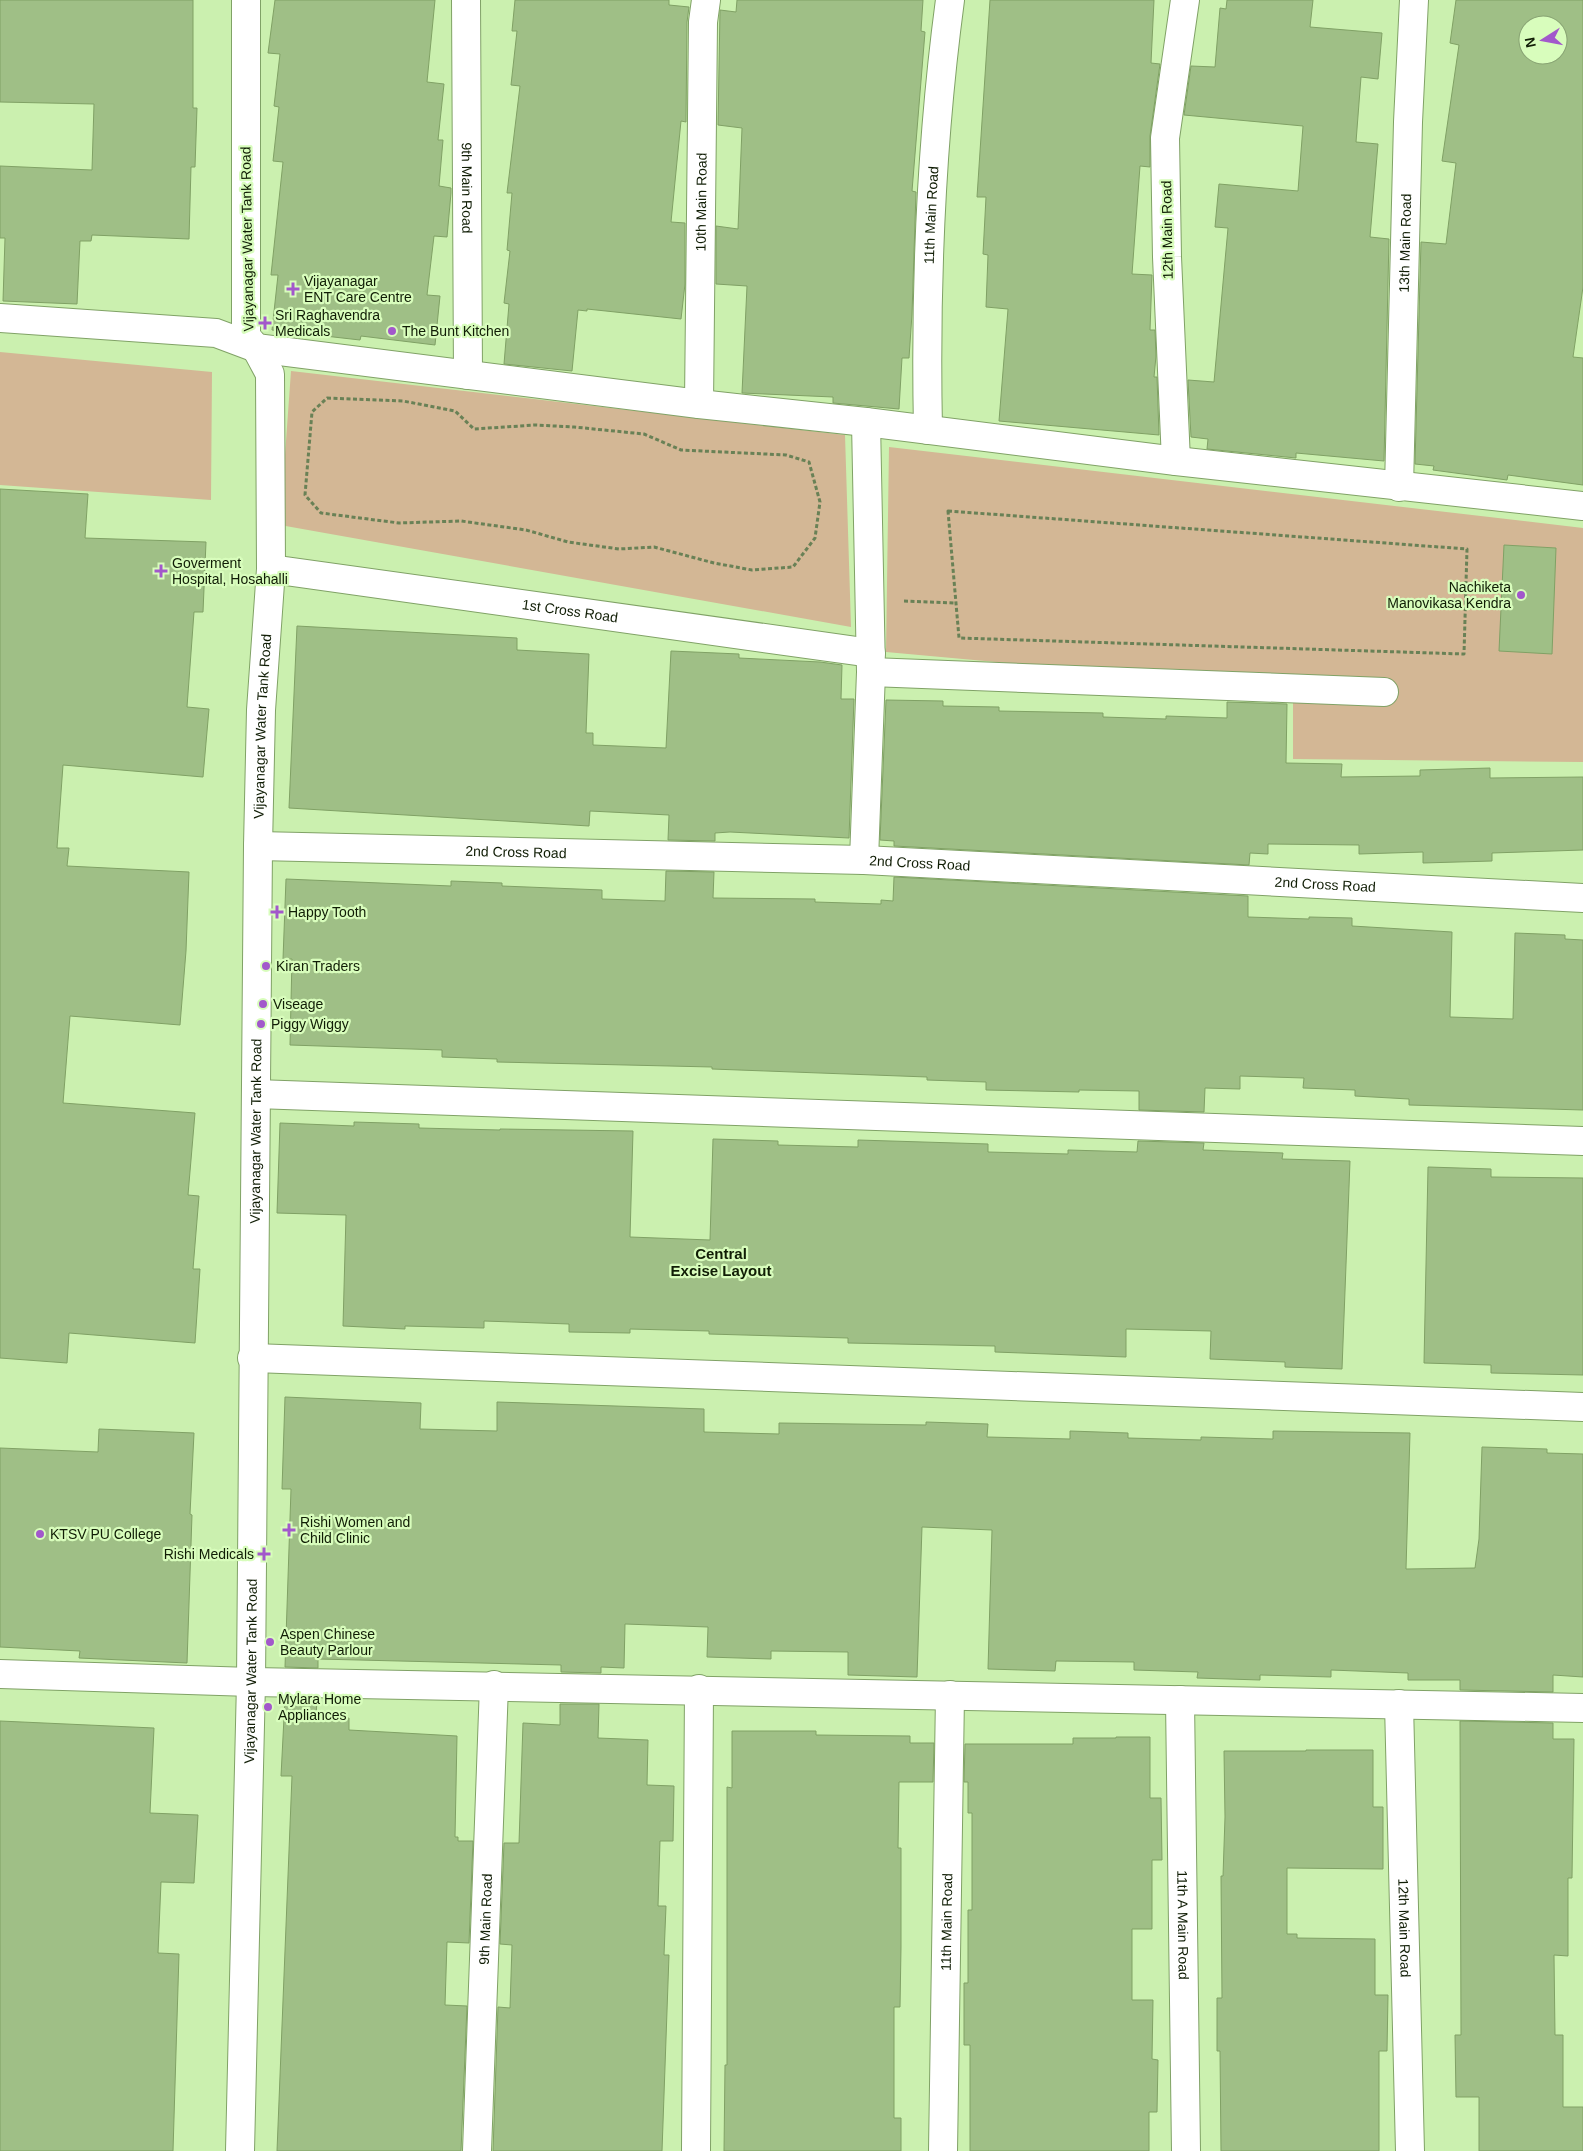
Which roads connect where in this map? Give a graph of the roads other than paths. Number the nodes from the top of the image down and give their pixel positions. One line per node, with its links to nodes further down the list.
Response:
1 (246, 0): 8 (street, Vijayanagar Water Tank Road)
2 (466, 0): 9 (street, 9th Main Road)
3 (706, 0): 10 (street, 10th Main Road)
4 (950, 0): 12 (street, 11th Main Road)
5 (1185, 0): 13 (street, 12th Main Road)
6 (1414, 0): 14 (street, 13th Main Road)
7 (0, 318): 8 (street)
8 (256, 348): 9 (street); 16 (street, Vijayanagar Water Tank Road)
9 (468, 375): 10 (street)
10 (699, 404): 11 (street)
11 (866, 422): 12 (street); 17 (street)
12 (928, 430): 13 (street)
13 (1176, 461): 14 (street)
14 (1399, 487): 15 (street)
15 (1583, 506)
16 (271, 568): 17 (street, 1st Cross Road); 19 (street, Vijayanagar Water Tank Road)
17 (871, 662): 18 (street, 1st Cross Road); 20 (street)
18 (1384, 692)
19 (258, 846): 20 (street, 2nd Cross Road); 22 (street, Vijayanagar Water Tank Road)
20 (864, 860): 21 (street, 2nd Cross Road)
21 (1583, 898)
22 (256, 1094): 23 (street); 24 (street, Vijayanagar Water Tank Road)
23 (1583, 1141)
24 (252, 1358): 25 (street); 27 (street, Vijayanagar Water Tank Road)
25 (1583, 1407)
26 (0, 1674): 27 (street)
27 (251, 1682): 28 (street); 34 (street, Vijayanagar Water Tank Road)
28 (494, 1685): 29 (street); 35 (street, 9th Main Road)
29 (698, 1689): 30 (street); 36 (street)
30 (950, 1695): 31 (street); 37 (street, 11th Main Road)
31 (1180, 1700): 32 (street); 38 (street, 11th A Main Road)
32 (1399, 1704): 33 (street); 39 (street, 12th Main Road)
33 (1583, 1708)
34 (240, 2151)
35 (477, 2151)
36 (696, 2151)
37 (944, 2151)
38 (1186, 2151)
39 (1410, 2151)

